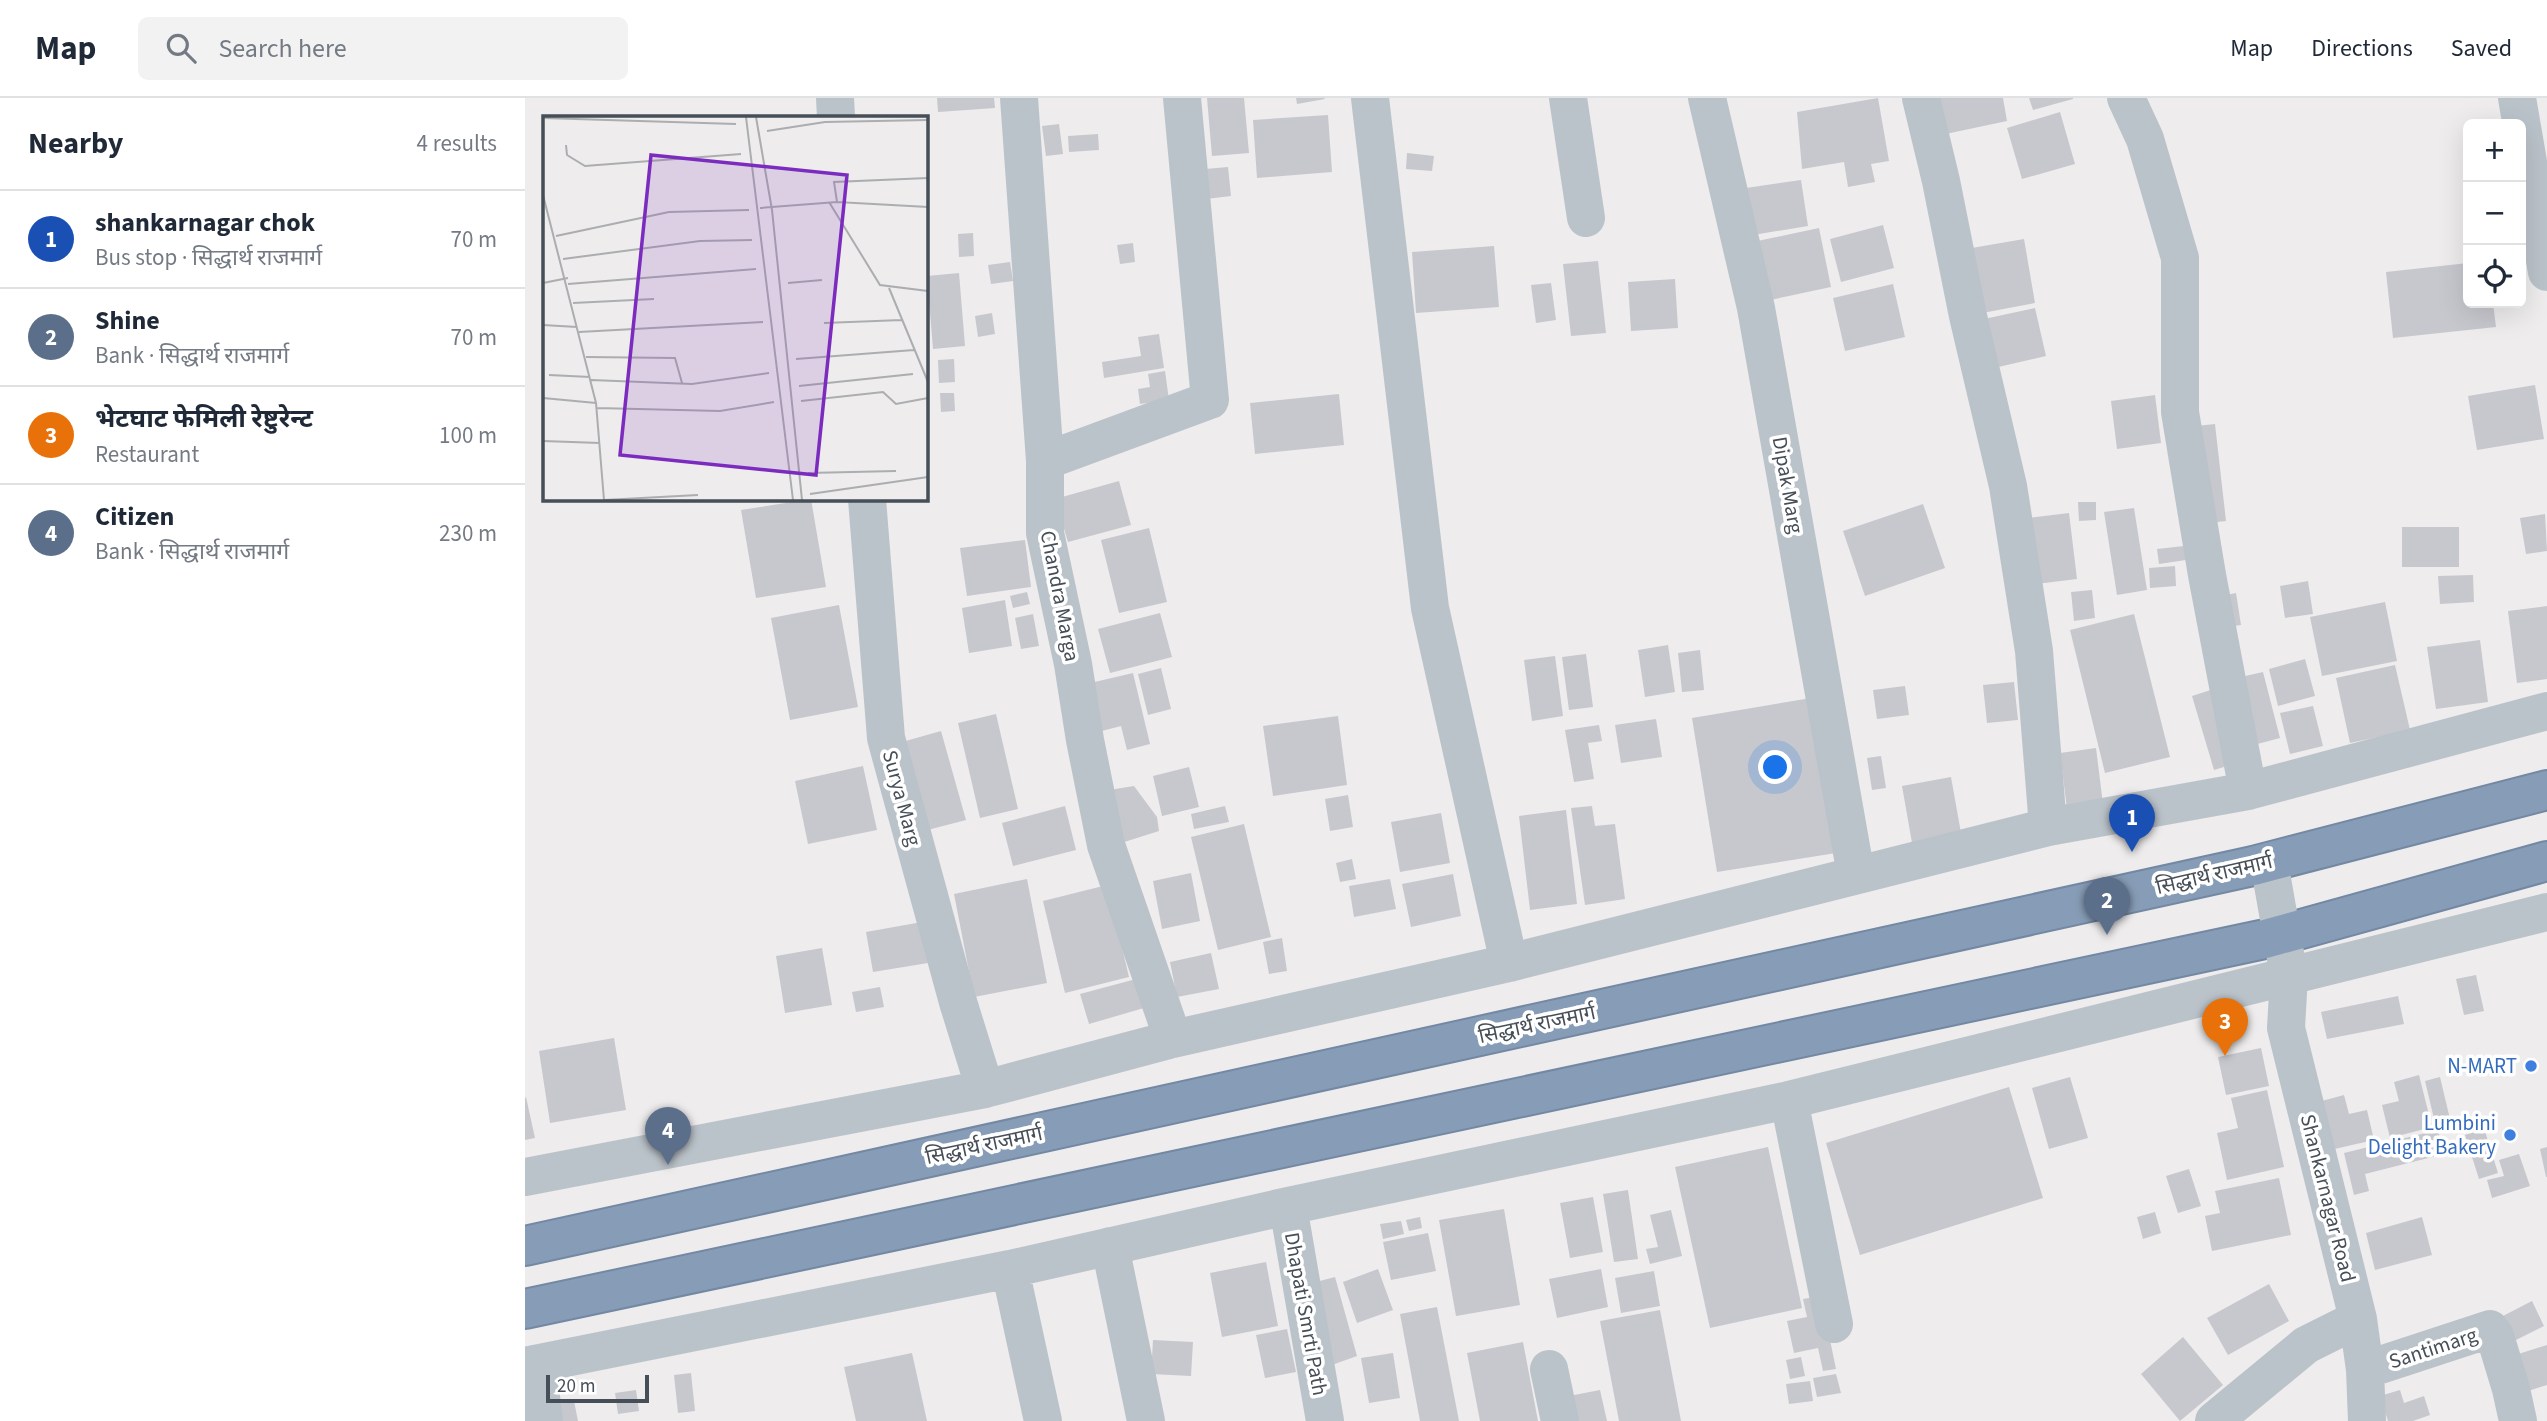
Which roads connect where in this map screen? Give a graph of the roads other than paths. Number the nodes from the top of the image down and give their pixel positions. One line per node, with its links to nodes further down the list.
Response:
1 (835, 98): 10 (street)
2 (1019, 98): 13 (street, Chandra Marga)
3 (1182, 98): 13 (street)
4 (1370, 98): 24 (street)
5 (1568, 98): 11 (street)
6 (1707, 98): 21 (street, Dipak Marg)
7 (1921, 98): 18 (street)
8 (2126, 98): 17 (street)
9 (2517, 98): 12 (street)
10 (836, 116)
11 (1586, 218)
12 (2547, 272)
13 (1045, 461): 26 (street, Chandra Marga)
14 (867, 500): 27 (street, Surya Marg)
15 (2547, 711): 17 (street)
16 (2547, 790): 20 (highway, सिद्धार्थ राजमार्ग)
17 (2248, 791): 18 (street)
18 (2047, 827): 21 (street)
19 (2547, 861): 23 (highway)
20 (2269, 862): 23 (street, Shankarnagar Road); 31 (highway, सिद्धार्थ राजमार्ग)
21 (1856, 875): 24 (street)
22 (2547, 912): 25 (street)
23 (2281, 934): 25 (street, Shankarnagar Road); 34 (highway)
24 (1509, 963): 26 (street)
25 (2289, 976): 28 (street); 35 (street, Shankarnagar Road)
26 (1173, 1039): 27 (street)
27 (985, 1089): 29 (street)
28 (1789, 1100): 30 (street); 36 (street)
29 (525, 1177)
30 (1288, 1206): 32 (street); 43 (street, Dhapati Smrti Path)
31 (525, 1246)
32 (1110, 1246): 33 (street); 42 (street)
33 (1010, 1269): 37 (street); 41 (street)
34 (525, 1309)
35 (2358, 1320): 39 (street, Shankarnagar Road); 45 (street)
36 (1834, 1324)
37 (531, 1365): 40 (street)
38 (1549, 1369): 44 (street)
39 (2365, 1370): 46 (street, Shankarnagar Road); 47 (street, Santimarg)
40 (544, 1421)
41 (1043, 1421)
42 (1146, 1421)
43 (1325, 1421)
44 (1560, 1421)
45 (2214, 1421)
46 (2367, 1421)
47 (2518, 1421)

